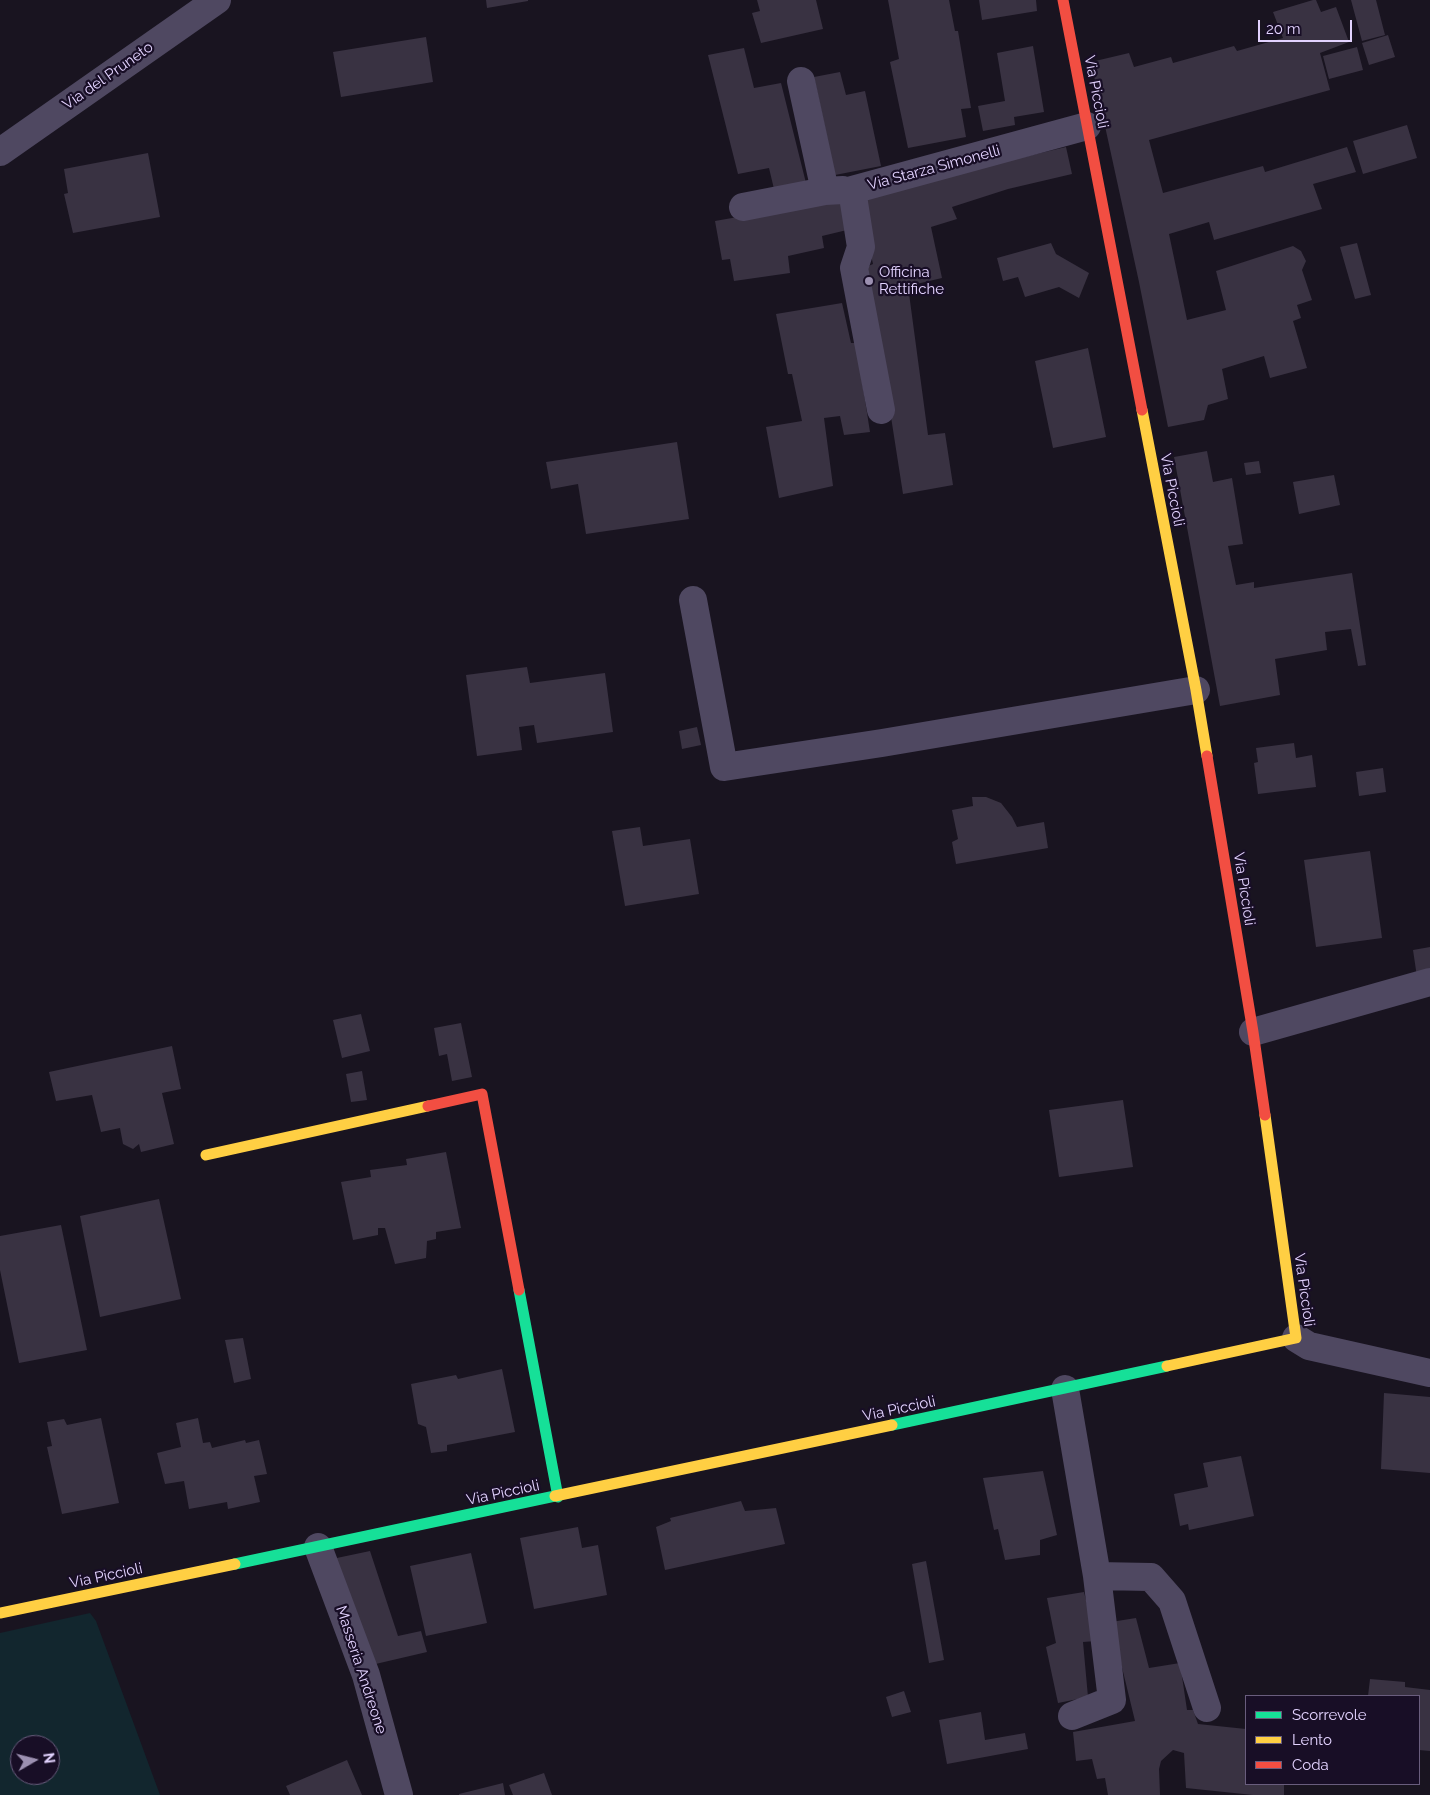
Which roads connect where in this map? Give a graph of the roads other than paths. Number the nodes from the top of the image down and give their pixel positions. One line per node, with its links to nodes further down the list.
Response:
1 (217, 0): 5 (street, Via del Pruneto)
2 (1064, 0): 4 (street, Via Piccioli)
3 (801, 80): 7 (street)
4 (1088, 126): 6 (street, Via Starza Simonelli); 11 (street, Via Piccioli)
5 (0, 152)
6 (852, 190): 7 (street); 9 (street, Via Starza Simonelli)
7 (824, 191): 8 (street)
8 (743, 207)
9 (881, 410)
10 (693, 600): 11 (street)
11 (1196, 690): 13 (street, Via Piccioli)
12 (1430, 982): 13 (street)
13 (1253, 1032): 15 (street, Via Piccioli)
14 (206, 1155): 18 (street)
15 (1296, 1338): 16 (street); 17 (street, Via Piccioli)
16 (1430, 1373)
17 (1065, 1389): 18 (street, Via Piccioli); 20 (street)
18 (558, 1497): 19 (street, Via Piccioli)
19 (318, 1547): 21 (street, Via Piccioli); 24 (street, Masseria Andreone)
20 (1097, 1576): 22 (street); 23 (street)
21 (0, 1613)
22 (1207, 1708)
23 (1072, 1716)
24 (399, 1795)

